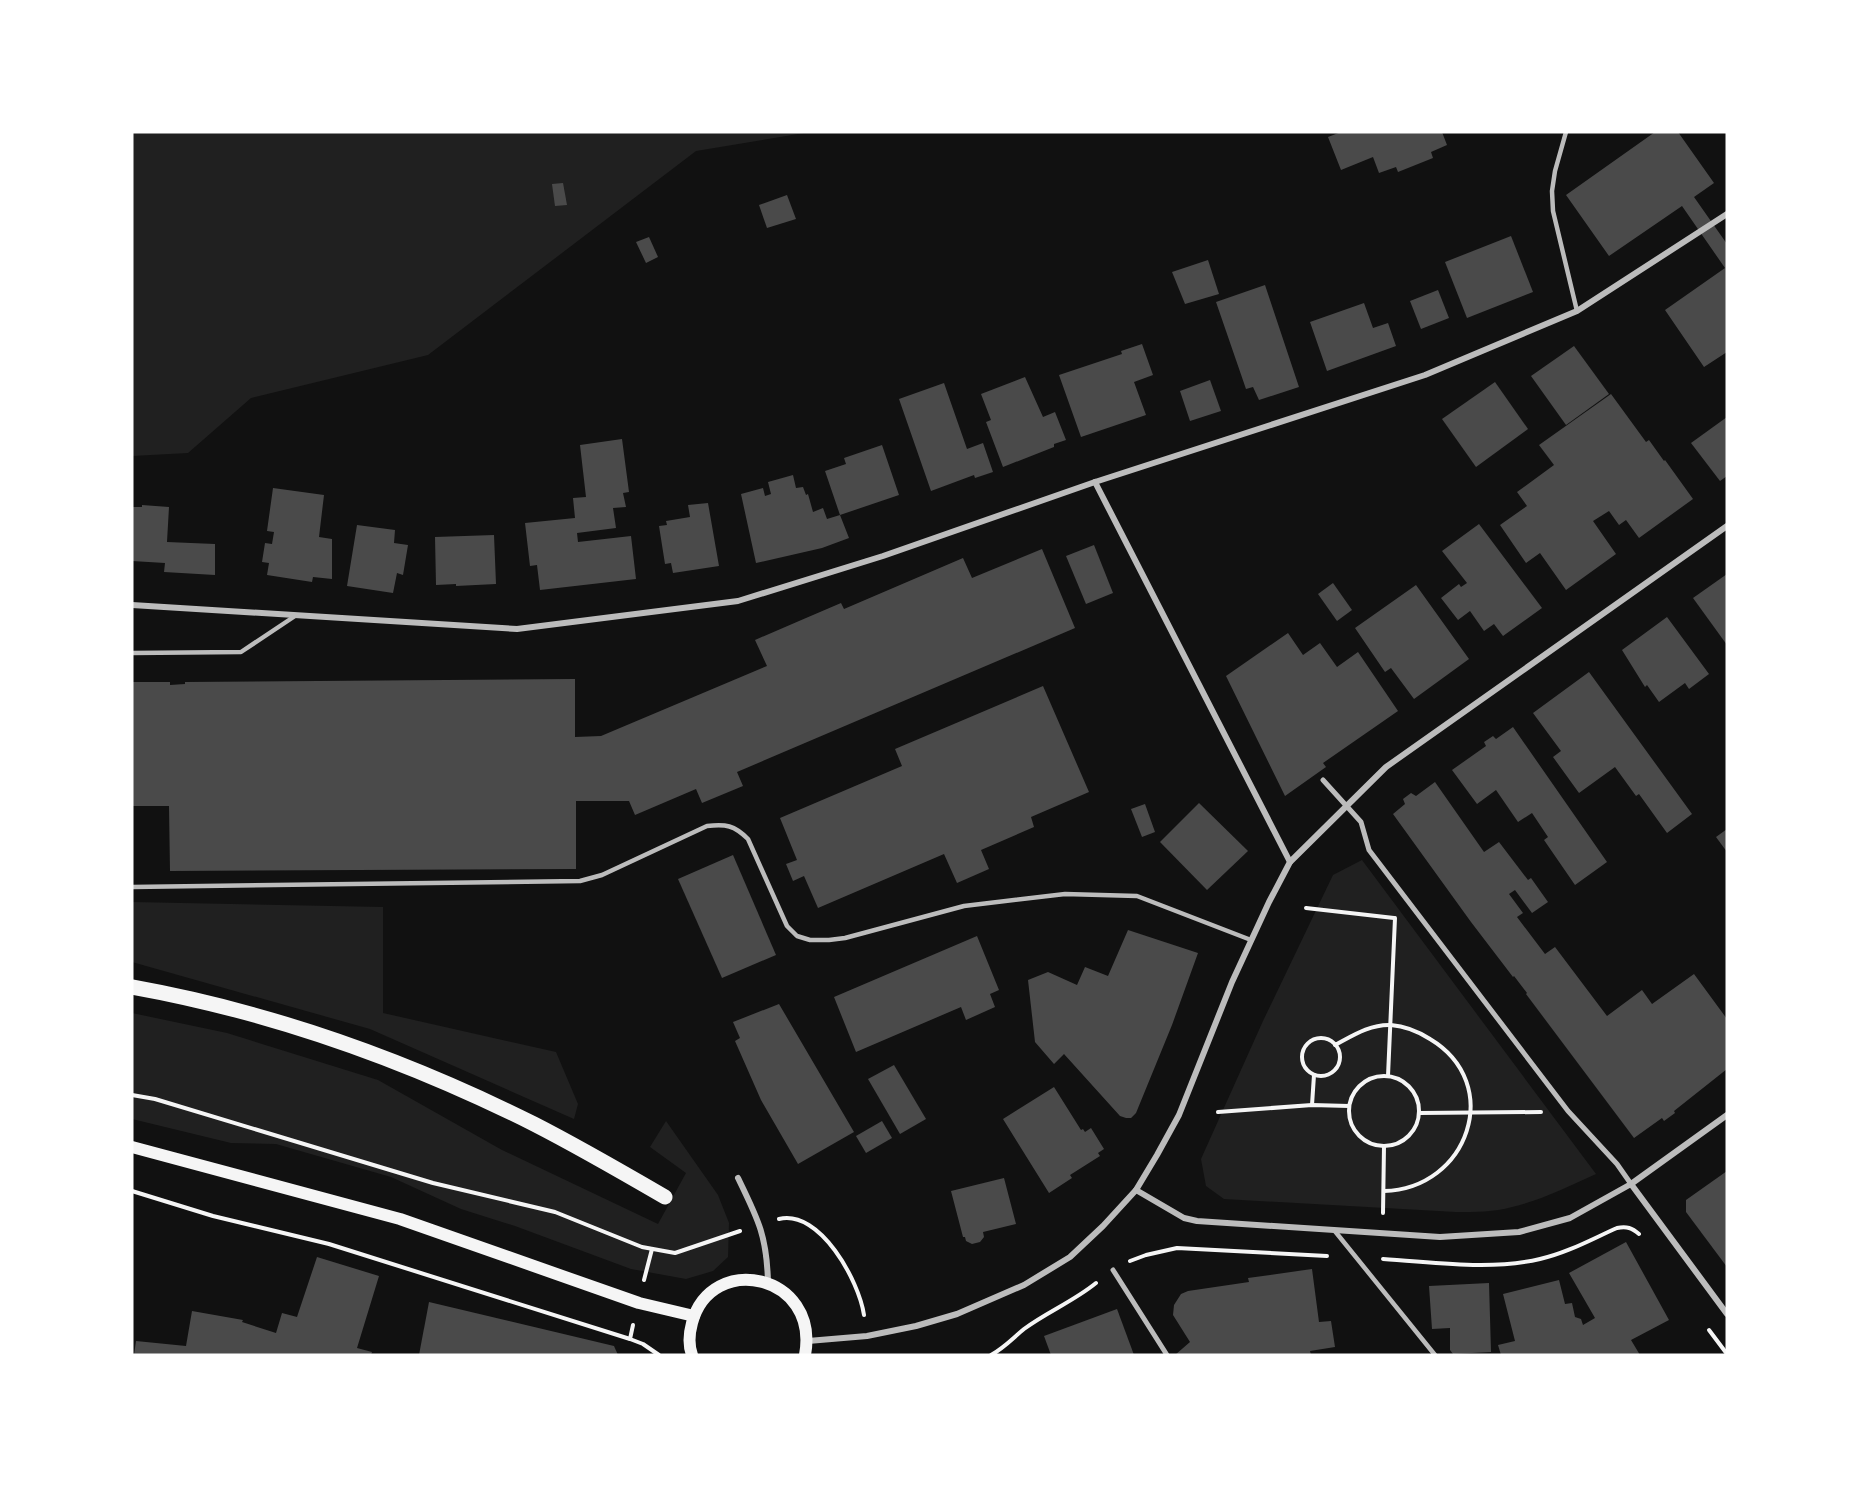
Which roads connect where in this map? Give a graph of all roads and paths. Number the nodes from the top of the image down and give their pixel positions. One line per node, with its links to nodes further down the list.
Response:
1 (1566, 132): 3 (lane)
2 (1727, 214): 3 (street)
3 (1577, 311): 4 (street)
4 (1095, 482): 7 (street); 11 (street)
5 (1727, 526): 10 (street)
6 (132, 605): 7 (street)
7 (296, 615): 8 (lane)
8 (132, 653)
9 (1323, 780): 10 (street)
10 (1346, 805): 11 (street); 12 (street)
11 (1290, 862): 16 (street)
12 (1395, 884): 15 (path); 25 (street)
13 (132, 887): 16 (lane)
14 (1306, 908): 15 (path)
15 (1395, 918): 18 (path)
16 (1251, 940): 34 (street)
17 (132, 987): 37 (main road)
18 (1391, 1025): 19 (path); 21 (path); 28 (path)
19 (1335, 1045): 20 (path); 20 (path)
20 (1314, 1075): 23 (path)
21 (1388, 1076): 24 (path); 27 (path)
22 (132, 1095): 41 (path)
23 (1311, 1105): 24 (path); 26 (path)
24 (1349, 1106): 30 (path)
25 (1568, 1111): 28 (path); 33 (street)
26 (1218, 1112)
27 (1419, 1113): 28 (path); 30 (path)
28 (1471, 1113): 36 (path)
29 (1727, 1115): 33 (street)
30 (1384, 1146): 36 (path)
31 (132, 1147): 48 (main road)
32 (738, 1178): 45 (street)
33 (1631, 1184): 40 (street); 47 (street)
34 (1136, 1190): 40 (street); 51 (street)
35 (132, 1191): 50 (path)
36 (1384, 1191): 38 (path)
37 (665, 1197)
38 (1383, 1214)
39 (789, 1217): 46 (path)
40 (1334, 1230): 43 (lane)
41 (729, 1235)
42 (1643, 1240): 43 (path)
43 (1356, 1257): 44 (path); 57 (lane)
44 (1113, 1270): 55 (path); 56 (street)
45 (768, 1283): 48 (main road); 51 (main road)
46 (862, 1301)
47 (1727, 1314)
48 (694, 1317): 53 (main road)
49 (1707, 1327): 52 (path)
50 (630, 1339)
51 (808, 1341): 54 (main road)
52 (1727, 1354)
53 (692, 1355)
54 (805, 1355)
55 (991, 1355)
56 (1167, 1355)
57 (1435, 1355)

